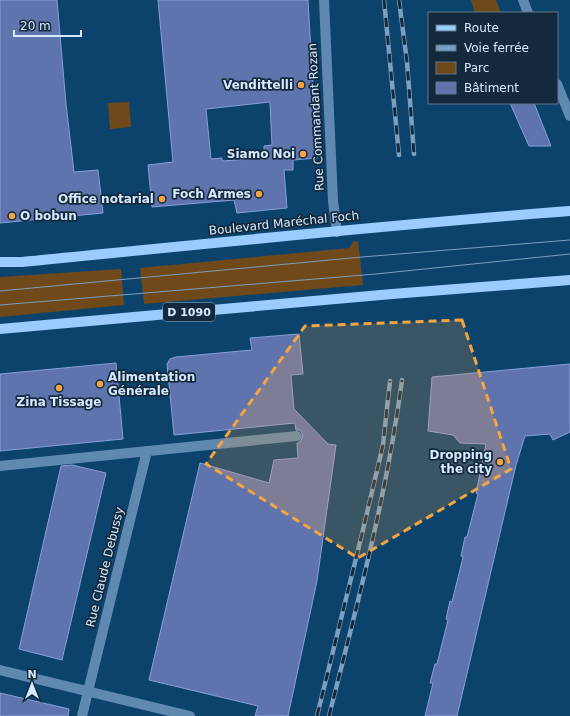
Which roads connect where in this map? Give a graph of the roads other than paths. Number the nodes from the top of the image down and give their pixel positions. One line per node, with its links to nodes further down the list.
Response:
1 (324, 0): 7 (street, Rue Commandant Rozan)
2 (523, 0): 3 (street)
3 (528, 12)
4 (558, 86): 5 (street)
5 (570, 116)
6 (570, 211): 7 (main road, Boulevard Maréchal Foch)
7 (337, 232): 8 (main road, Boulevard Maréchal Foch)
8 (0, 262)
9 (570, 280): 10 (main road, D 1090)
10 (0, 329)
11 (297, 436): 12 (street)
12 (147, 451): 13 (street); 15 (street, Rue Claude Debussy)
13 (0, 466)
14 (0, 670): 15 (street)
15 (88, 690): 16 (street, Rue Claude Debussy); 17 (street)
16 (82, 716)
17 (190, 716)

